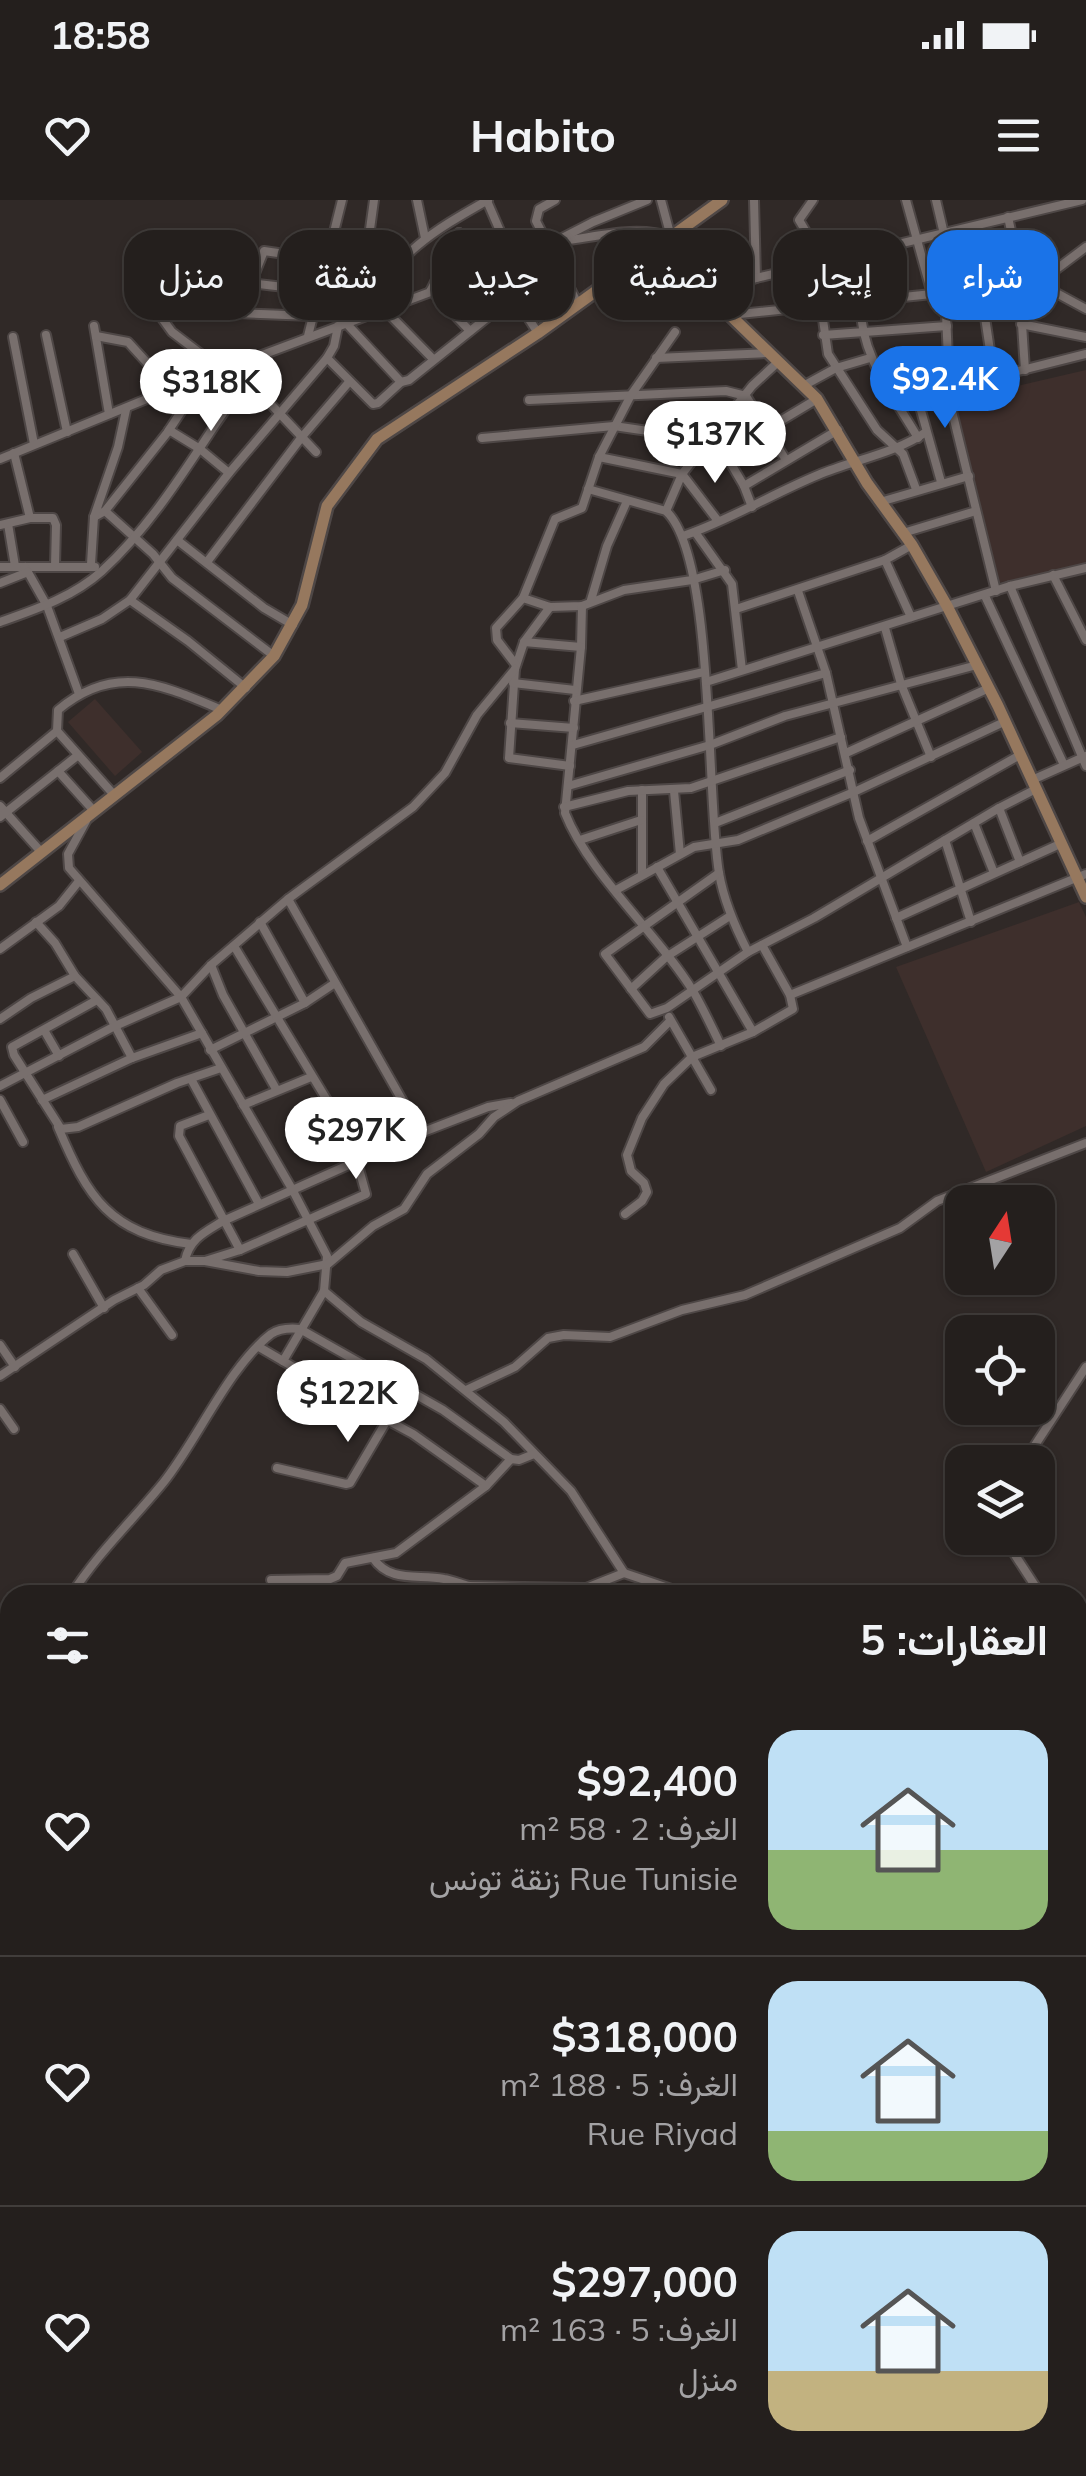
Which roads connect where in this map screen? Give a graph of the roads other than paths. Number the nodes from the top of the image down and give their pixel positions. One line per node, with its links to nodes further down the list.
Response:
1 (342, 200): 17 (street)
2 (374, 200): 18 (street)
3 (416, 200): 29 (street)
4 (556, 200): 21 (street)
5 (647, 200): 28 (street)
6 (661, 200): 22 (street)
7 (722, 200): 23 (main road)
8 (754, 200): 39 (street)
9 (813, 200): 24 (street)
10 (906, 200): 31 (street)
11 (936, 200): 25 (street)
12 (1082, 200): 14 (street)
13 (482, 202): 16 (street); 20 (street)
14 (1034, 204): 15 (street)
15 (1008, 217): 26 (street); 27 (street)
16 (453, 220): 19 (street); 29 (street)
17 (334, 230)
18 (371, 230)
19 (458, 230)
20 (497, 230)
21 (543, 230)
22 (669, 230)
23 (682, 230)
24 (806, 230)
25 (943, 230)
26 (959, 230)
27 (1011, 230)
28 (574, 233)
29 (426, 238): 35 (street)
30 (927, 238): 31 (street)
31 (915, 240): 32 (street); 40 (street)
32 (907, 242)
33 (1086, 247): 37 (street)
34 (279, 252): 36 (street)
35 (412, 252)
36 (259, 261)
37 (1058, 268)
38 (773, 275): 39 (street)
39 (756, 278): 41 (street)
40 (927, 278)
41 (753, 279)
42 (431, 290): 46 (street); 66 (street)
43 (594, 293): 47 (main road)
44 (1058, 294): 49 (street)
45 (574, 295): 47 (street)
46 (412, 298)
47 (578, 304): 48 (main road)
48 (574, 307)
49 (1086, 309)
50 (163, 320): 83 (street)
51 (311, 320): 74 (street)
52 (353, 320): 64 (street)
53 (395, 320): 81 (street)
54 (484, 320): 66 (street)
55 (529, 320): 68 (street)
56 (555, 320): 68 (main road)
57 (735, 320): 78 (main road)
58 (822, 320): 71 (street)
59 (862, 320): 70 (street)
60 (946, 320): 65 (street)
61 (985, 320): 85 (street)
62 (1020, 320): 63 (street)
63 (1020, 324): 72 (street); 84 (street)
64 (342, 325): 74 (street); 76 (street); 89 (street)
65 (947, 326): 70 (street); 90 (street)
66 (470, 331): 81 (street)
67 (675, 332): 77 (street)
68 (538, 333): 170 (main road)
69 (46, 334): 106 (street)
70 (864, 334): 71 (street); 79 (street)
71 (824, 335): 82 (street)
72 (1086, 335)
73 (13, 336): 111 (street)
74 (308, 336): 80 (street)
75 (1086, 354): 84 (street)
76 (326, 358): 88 (street); 101 (street)
77 (656, 358): 78 (street); 95 (street)
78 (773, 358): 91 (main road); 96 (street)
79 (870, 358): 82 (street); 94 (street)
80 (253, 359): 83 (street); 87 (street)
81 (433, 359): 89 (street)
82 (836, 368): 91 (street); 113 (street)
83 (222, 370): 86 (street)
84 (1025, 370): 85 (street)
85 (994, 377): 90 (street)
86 (203, 378): 92 (street); 104 (street)
87 (247, 379): 101 (street); 112 (street)
88 (349, 382): 89 (street); 108 (street)
89 (401, 382)
90 (950, 385): 93 (street); 122 (street)
91 (803, 386): 97 (main road)
92 (171, 389): 99 (street); 100 (street)
93 (915, 389): 94 (street); 107 (street)
94 (892, 393): 107 (street)
95 (631, 395): 96 (street); 98 (street); 102 (street)
96 (746, 396): 103 (street); 110 (street)
97 (817, 399): 103 (street); 105 (main road)
98 (529, 400)
99 (126, 410): 100 (street); 133 (street)
100 (109, 414): 106 (street)
101 (278, 415): 108 (street); 120 (street)
102 (614, 426): 109 (street); 110 (street); 117 (street)
103 (767, 429): 118 (street)
104 (169, 430): 112 (street); 130 (street)
105 (838, 430): 118 (street); 119 (main road)
106 (67, 432): 111 (street)
107 (922, 435): 113 (street); 123 (street)
108 (301, 438): 114 (street); 145 (street)
109 (482, 438)
110 (709, 440): 121 (street); 124 (street)
111 (34, 444): 115 (street)
112 (200, 448): 120 (street); 139 (street)
113 (898, 448): 119 (street); 126 (street)
114 (316, 452)
115 (14, 453): 116 (street); 134 (street)
116 (0, 457)
117 (600, 458): 121 (street); 125 (street)
118 (786, 460): 124 (street)
119 (854, 460): 128 (main road); 129 (street)
120 (228, 473): 141 (street)
121 (682, 474): 131 (street); 135 (street)
122 (969, 476): 123 (street); 132 (street)
123 (941, 482): 126 (street)
124 (744, 486): 129 (street)
125 (588, 489): 127 (street); 160 (street)
126 (916, 490): 128 (street)
127 (627, 501): 131 (street); 162 (street)
128 (880, 502): 138 (main road)
129 (752, 508): 135 (street)
130 (105, 511): 133 (street); 139 (street)
131 (666, 511): 140 (street)
132 (976, 511): 138 (street); 158 (street)
133 (94, 517): 146 (street)
134 (30, 518): 136 (street); 148 (street)
135 (718, 521): 137 (street)
136 (4, 524): 149 (street)
137 (695, 532): 140 (street); 150 (street)
138 (903, 533): 142 (main road)
139 (135, 536): 144 (street); 152 (street)
140 (683, 536): 154 (street)
141 (177, 540): 144 (street); 145 (street)
142 (912, 545): 143 (street); 165 (main road)
143 (885, 560): 157 (street); 168 (street)
144 (158, 562): 161 (street); 177 (street)
145 (207, 562): 170 (street)
146 (91, 564): 148 (street); 152 (street)
147 (0, 566): 149 (street)
148 (55, 566): 149 (street)
149 (23, 568): 155 (street); 163 (street)
150 (726, 570): 154 (street); 167 (street)
151 (1085, 571): 153 (street)
152 (101, 572): 163 (street)
153 (1054, 574): 156 (street); 173 (street)
154 (692, 580): 162 (street); 181 (street)
155 (0, 583)
156 (1010, 586): 158 (street); 206 (street)
157 (798, 590): 167 (street); 176 (street)
158 (996, 591): 159 (street)
159 (985, 596): 165 (street); 207 (street)
160 (523, 598): 166 (street); 179 (street)
161 (130, 600): 172 (street); 186 (street)
162 (591, 600): 164 (street)
163 (48, 606): 169 (street); 172 (street)
164 (582, 606): 166 (street); 175 (street)
165 (948, 606): 168 (street); 178 (main road)
166 (550, 607): 174 (street)
167 (736, 609): 180 (street)
168 (911, 617): 171 (street)
169 (0, 622)
170 (293, 626): 177 (main road)
171 (885, 628): 176 (street); 185 (street)
172 (60, 637): 189 (street)
173 (1086, 640)
174 (524, 642): 175 (street); 179 (street)
175 (581, 647): 188 (street)
176 (817, 650): 180 (street); 182 (street)
177 (274, 656): 186 (main road)
178 (977, 664): 185 (street); 187 (main road)
179 (516, 667): 184 (street); 245 (street)
180 (742, 670): 183 (street)
181 (704, 672): 183 (street); 190 (street)
182 (826, 673): 191 (street); 192 (street)
183 (706, 682): 192 (street)
184 (513, 683): 188 (street); 194 (street)
185 (901, 684): 191 (street); 196 (street)
186 (246, 688): 193 (main road)
187 (989, 688): 195 (main road); 196 (street)
188 (575, 690): 190 (street)
189 (79, 694): 193 (street); 198 (street)
190 (574, 701): 197 (street)
191 (833, 703): 199 (street); 201 (street)
192 (708, 704): 200 (street); 201 (street)
193 (222, 710): 218 (main road)
194 (510, 722): 197 (street); 208 (street)
195 (1004, 722): 203 (main road); 205 (street)
196 (916, 723): 202 (street); 205 (street)
197 (574, 728): 200 (street)
198 (57, 731): 204 (street); 211 (street)
199 (841, 736): 202 (street); 212 (street)
200 (573, 745): 208 (street)
201 (710, 745): 212 (street); 214 (street)
202 (846, 752): 209 (street)
203 (1020, 754): 213 (main road); 228 (street)
204 (77, 756): 210 (street); 218 (street)
205 (931, 757): 217 (street)
206 (1085, 760): 207 (street)
207 (1064, 765): 213 (street)
208 (570, 766): 214 (street)
209 (850, 770): 217 (street); 225 (street)
210 (58, 771): 221 (street); 222 (street)
211 (0, 778)
212 (712, 781): 216 (street); 225 (street)
213 (1034, 784): 220 (street); 230 (main road)
214 (568, 786): 219 (street)
215 (642, 790): 216 (street); 219 (street); 223 (street)
216 (674, 791): 232 (street)
217 (854, 792): 228 (street); 229 (street)
218 (115, 796): 222 (main road)
219 (564, 807): 226 (street)
220 (998, 808): 224 (street); 233 (street)
221 (2, 812): 231 (street)
222 (92, 814): 231 (main road); 240 (street)
223 (641, 820): 226 (street); 237 (street)
224 (974, 822): 227 (street); 236 (street)
225 (714, 824): 229 (street)
226 (580, 840): 243 (street)
227 (945, 840): 239 (street); 242 (street)
228 (867, 841): 239 (street)
229 (716, 844): 232 (street); 235 (street)
230 (1060, 844): 233 (street); 238 (main road)
231 (42, 854): 241 (main road)
232 (680, 854): 234 (street)
233 (1020, 862): 236 (street)
234 (657, 867): 237 (street); 246 (street)
235 (719, 873): 246 (street); 247 (street)
236 (994, 873): 242 (street)
237 (642, 874): 243 (street)
238 (1081, 876): 244 (main road); 251 (street)
239 (882, 878): 248 (street); 254 (street)
240 (79, 881): 249 (street); 267 (street)
241 (0, 885)
242 (961, 887): 248 (street); 251 (street)
243 (616, 890): 252 (street)
244 (1086, 896)
245 (288, 899): 250 (street); 263 (street)
246 (678, 900): 252 (street); 253 (street)
247 (730, 916): 253 (street); 258 (street)
248 (896, 918): 256 (street)
249 (36, 922): 257 (street); 262 (street)
250 (260, 922): 255 (street); 269 (street)
251 (971, 922): 256 (street)
252 (644, 927): 259 (street); 264 (street)
253 (698, 938): 259 (street); 261 (street)
254 (762, 945): 258 (street); 266 (street)
255 (234, 946): 260 (street); 271 (street)
256 (907, 947): 266 (street)
257 (0, 949)
258 (748, 952): 261 (street)
259 (666, 958): 264 (street); 265 (street)
260 (211, 965): 267 (street); 278 (street)
261 (717, 972): 265 (street); 276 (street)
262 (75, 976): 268 (street); 272 (street)
263 (335, 984): 269 (street); 295 (street)
264 (631, 989): 270 (street)
265 (692, 989): 270 (street); 279 (street)
266 (790, 995): 276 (street)
267 (182, 997): 274 (street); 277 (street)
268 (97, 1000): 274 (street); 275 (street)
269 (305, 1003): 271 (street)
270 (666, 1008): 273 (street)
271 (278, 1017): 278 (street); 286 (street)
272 (0, 1018)
273 (670, 1021): 282 (street); 293 (street)
274 (115, 1026): 281 (street); 283 (street)
275 (44, 1030): 281 (street); 285 (street)
276 (753, 1032): 279 (street)
277 (202, 1033): 280 (street); 283 (street)
278 (246, 1033): 280 (street); 289 (street)
279 (721, 1046): 282 (street)
280 (210, 1050): 284 (street)
281 (59, 1056): 285 (street)
282 (692, 1057): 290 (street); 303 (street)
283 (132, 1058): 292 (street)
284 (221, 1068): 287 (street); 294 (street)
285 (25, 1074): 288 (street); 292 (street)
286 (310, 1077): 289 (street); 300 (street)
287 (191, 1079): 296 (street); 297 (street)
288 (0, 1086)
289 (276, 1089): 294 (street)
290 (711, 1090)
291 (0, 1100): 298 (street)
292 (42, 1100): 297 (street)
293 (518, 1101): 300 (street); 311 (street)
294 (243, 1105): 301 (street)
295 (410, 1114)
296 (208, 1116): 302 (street); 305 (street)
297 (56, 1125): 306 (street)
298 (23, 1142)
299 (1086, 1143): 325 (street)
300 (356, 1162): 301 (street); 304 (street)
301 (292, 1188): 302 (street); 304 (street)
302 (259, 1204): 305 (street)
303 (625, 1214)
304 (310, 1220): 307 (street); 311 (street)
305 (223, 1221): 306 (street); 307 (street)
306 (191, 1244): 309 (street)
307 (240, 1250): 310 (street)
308 (73, 1254): 314 (street)
309 (185, 1261): 310 (street); 312 (street)
310 (205, 1261): 311 (street)
311 (328, 1264): 313 (street)
312 (138, 1288): 314 (street); 316 (street)
313 (324, 1292): 315 (street); 325 (street)
314 (104, 1308): 320 (street)
315 (300, 1329): 318 (street); 319 (street); 321 (street)
316 (172, 1335)
317 (0, 1344): 320 (street)
318 (259, 1347): 319 (street); 339 (street)
319 (283, 1361): 326 (street)
320 (15, 1367): 323 (street)
321 (368, 1367): 324 (street); 326 (street)
322 (1086, 1367): 330 (street)
323 (0, 1376)
324 (406, 1388): 328 (street); 332 (street)
325 (466, 1390): 331 (street)
326 (348, 1399): 328 (street)
327 (0, 1408): 329 (street)
328 (386, 1420): 333 (street); 334 (street)
329 (14, 1429)
330 (1035, 1445)
331 (534, 1454): 332 (street); 337 (street)
332 (511, 1459): 334 (street)
333 (277, 1468)
334 (486, 1486): 336 (street)
335 (1015, 1555): 343 (street)
336 (373, 1558): 338 (street); 340 (street)
337 (624, 1574): 341 (street); 342 (street)
338 (271, 1580)
339 (77, 1585)
340 (466, 1585)
341 (594, 1585)
342 (658, 1585)
343 (1035, 1585)

